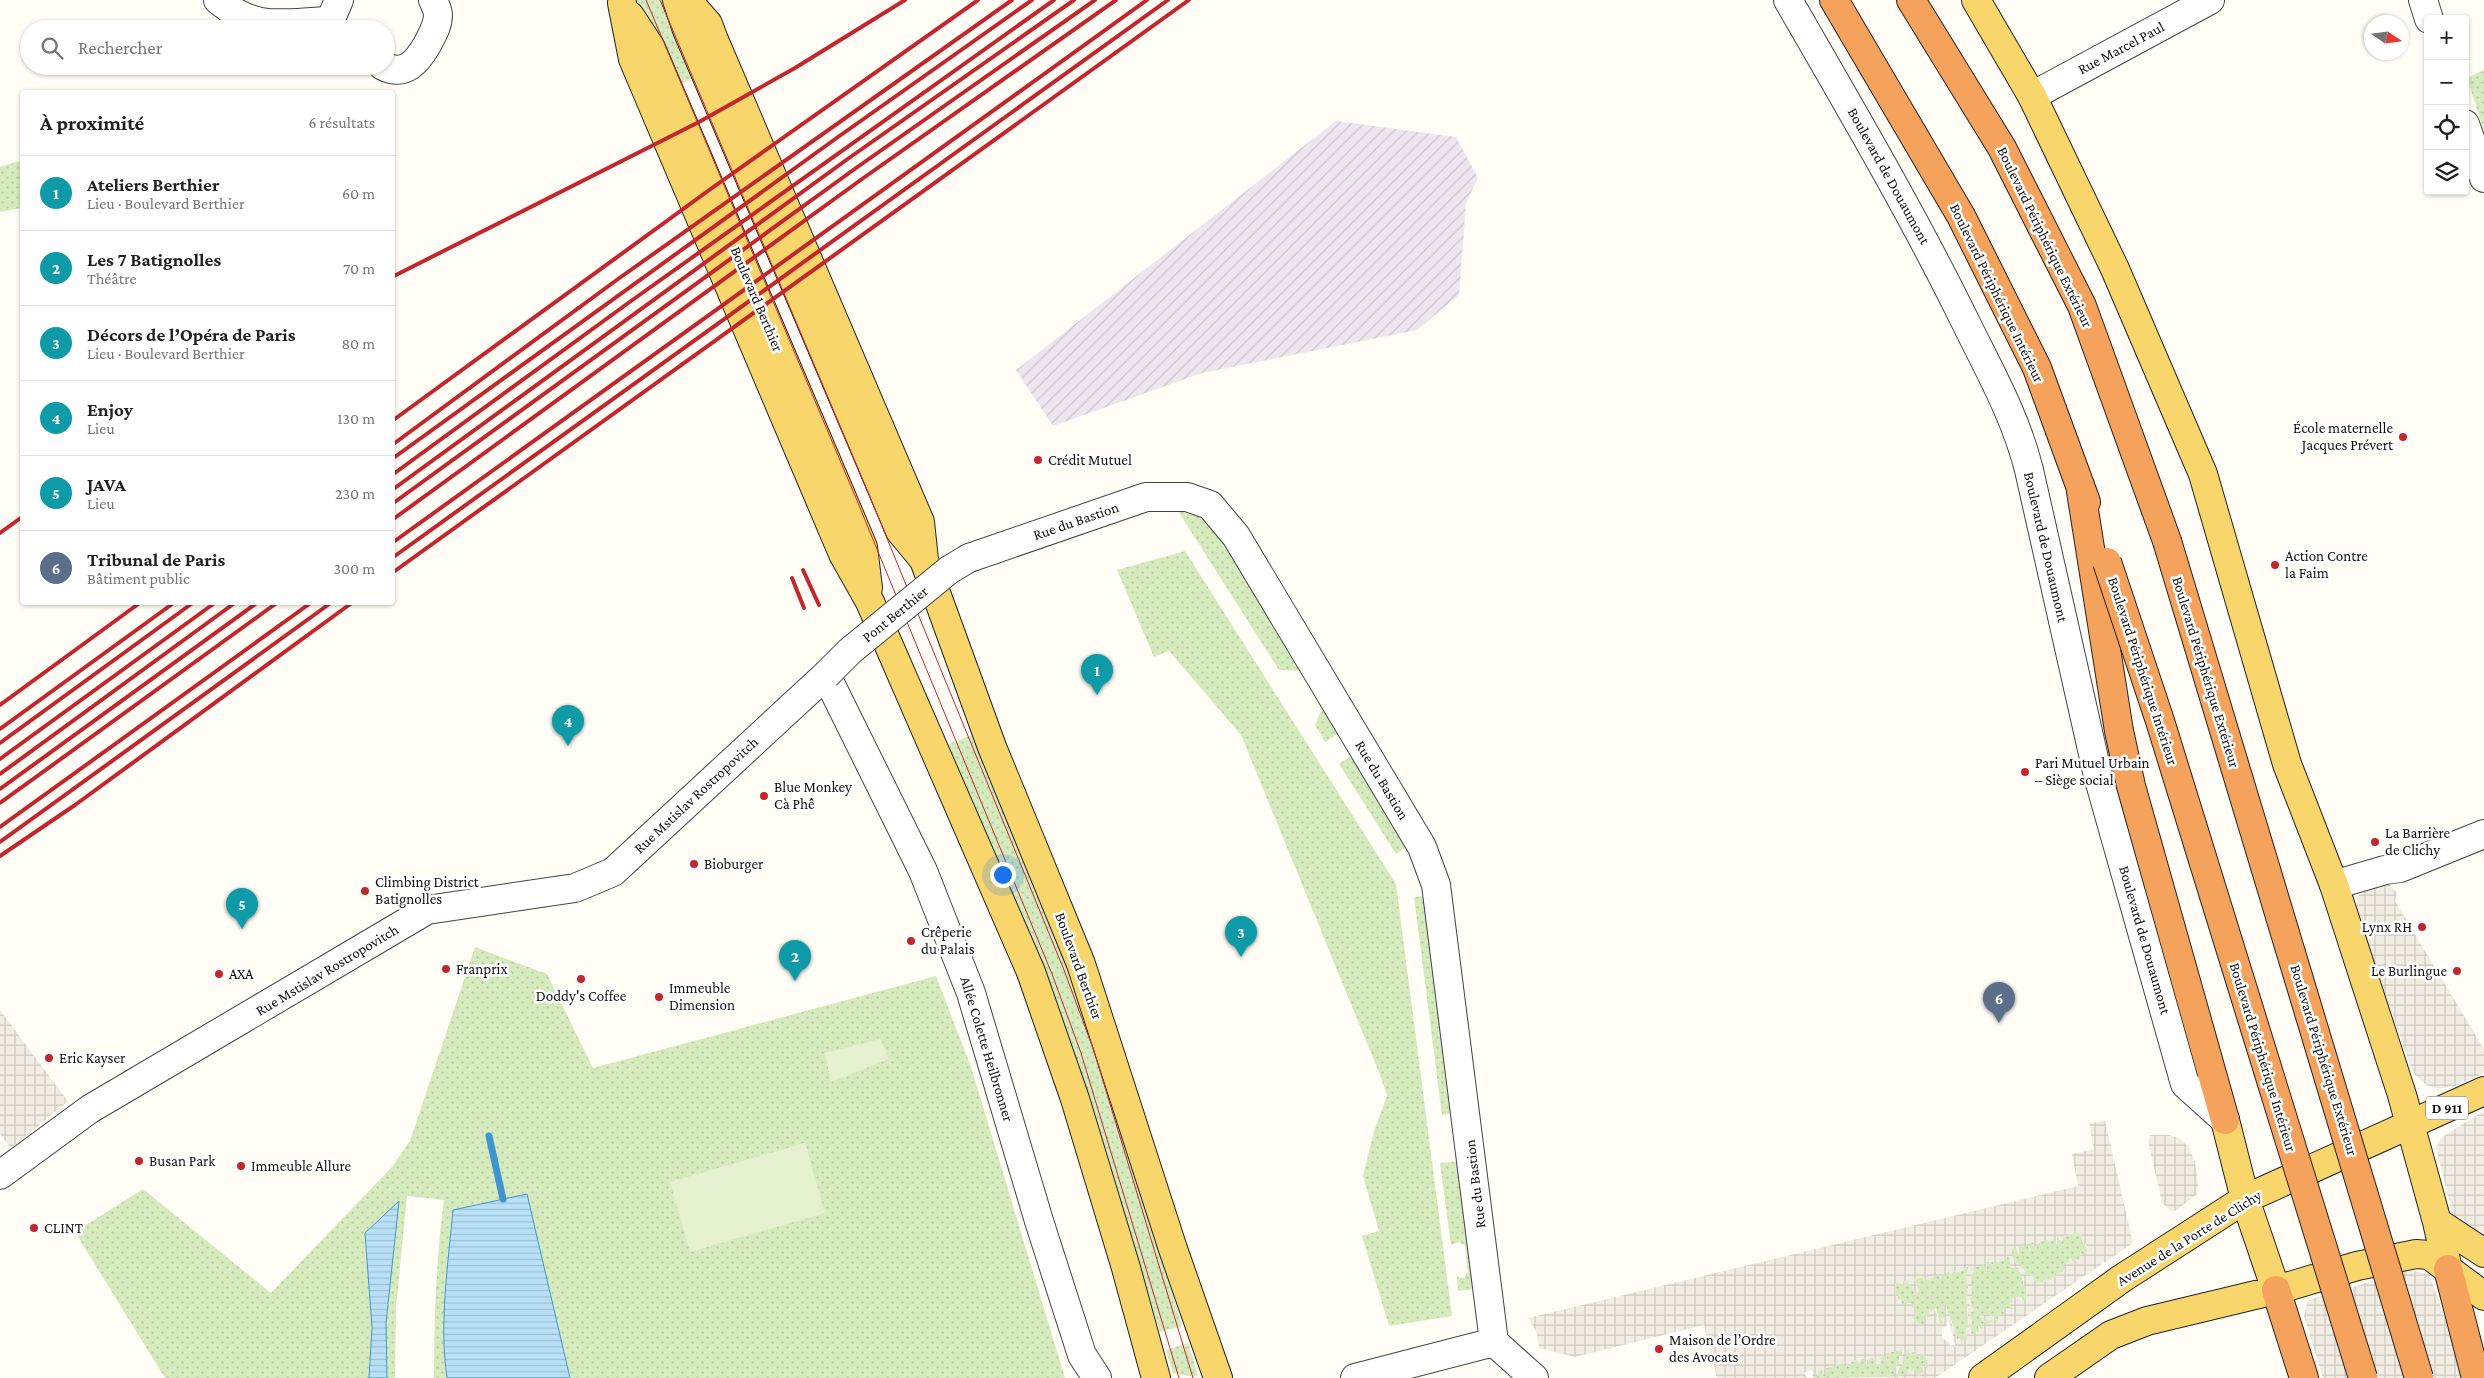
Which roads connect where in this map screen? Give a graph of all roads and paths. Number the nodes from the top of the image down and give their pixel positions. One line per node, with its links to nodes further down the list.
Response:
1 (218, 0): 14 (street)
2 (433, 0): 16 (street)
3 (677, 0): 22 (main road, Boulevard Berthier)
4 (688, 0): 22 (main road, Boulevard Berthier)
5 (1788, 0): 27 (street, Boulevard de Douaumont)
6 (1834, 0): 20 (highway, Boulevard Périphérique Intérieur)
7 (1911, 0): 46 (highway, Boulevard Périphérique Extérieur, bridge)
8 (1976, 0): 17 (main road)
9 (2210, 0): 17 (street, Rue Marcel Paul)
10 (2422, 0): 12 (street)
11 (621, 2): 38 (main road, Boulevard Berthier)
12 (2428, 15)
13 (334, 17): 15 (street)
14 (249, 20)
15 (310, 20)
16 (395, 70)
17 (2032, 96): 25 (main road)
18 (2469, 135): 19 (street)
19 (2484, 178)
20 (2080, 485): 27 (highway); 45 (highway, Boulevard Périphérique Intérieur, bridge)
21 (972, 557): 23 (street, Pont Berthier, bridge); 36 (street, Rue du Bastion)
22 (924, 560): 39 (main road, Boulevard Berthier)
23 (826, 675): 29 (street, Rue Mstislav Rostropovitch); 37 (street, Allée Colette Heilbronner)
24 (2484, 834): 25 (street)
25 (2334, 886): 28 (main road)
26 (2484, 1091): 28 (main road, D 911)
27 (2226, 1120): 30 (main road)
28 (2410, 1124): 30 (main road, Avenue de la Porte de Clichy); 31 (main road)
29 (0, 1175)
30 (2245, 1199): 34 (main road); 42 (main road, Avenue de la Porte de Clichy)
31 (2437, 1222): 32 (main road); 33 (main road)
32 (2484, 1253)
33 (2448, 1269): 34 (main road); 35 (main road); 47 (highway)
34 (2276, 1290): 43 (main road); 44 (highway)
35 (2484, 1296)
36 (1494, 1342): 40 (street); 41 (street)
37 (1097, 1378)
38 (1156, 1378)
39 (1218, 1378)
40 (1355, 1378)
41 (1534, 1378)
42 (1983, 1378)
43 (2049, 1378)
44 (2304, 1378)
45 (2363, 1378)
46 (2419, 1378)
47 (2476, 1378)

